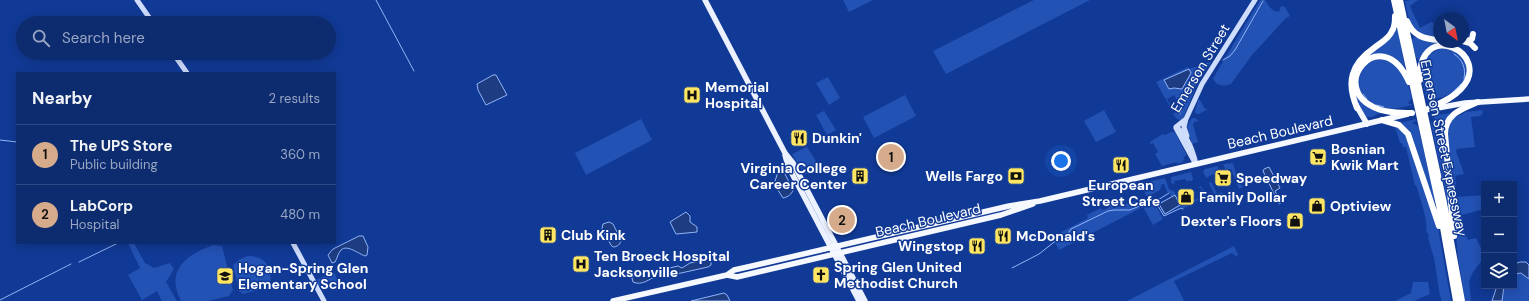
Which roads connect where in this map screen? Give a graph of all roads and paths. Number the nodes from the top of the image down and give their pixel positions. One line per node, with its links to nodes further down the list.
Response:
1 (137, 0): 6 (main road)
2 (705, 0): 28 (main road)
3 (1256, 0): 20 (main road, Emerson Street)
4 (1396, 1): 5 (highway, Emerson Street Expressway); 14 (highway, Emerson Street Expressway); 17 (highway)
5 (1402, 12): 8 (highway); 14 (highway, Emerson Street Expressway)
6 (148, 16)
7 (1473, 34): 9 (highway)
8 (1433, 39)
9 (1469, 40)
10 (1469, 44): 11 (highway)
11 (1474, 48)
12 (178, 60): 13 (main road)
13 (186, 72)
14 (1419, 98): 18 (highway); 19 (highway); 30 (highway, Emerson Street Expressway)
15 (1529, 99): 16 (highway, Beach Boulevard)
16 (1478, 102): 18 (highway, Beach Boulevard); 30 (highway)
17 (1356, 106): 22 (highway)
18 (1426, 110): 19 (highway, Beach Boulevard)
19 (1412, 114): 21 (highway, Beach Boulevard)
20 (1186, 119): 23 (main road, Emerson Street); 24 (main road)
21 (1382, 120): 22 (highway, Beach Boulevard); 30 (highway)
22 (1367, 124): 25 (highway, Beach Boulevard)
23 (1176, 127): 24 (main road); 25 (main road)
24 (1190, 145): 25 (main road)
25 (1196, 164): 26 (highway, Beach Boulevard)
26 (1040, 201): 28 (highway, Beach Boulevard); 29 (highway, Beach Boulevard)
27 (294, 244): 32 (main road)
28 (834, 247): 29 (main road); 31 (highway, Beach Boulevard)
29 (837, 253): 31 (highway, Beach Boulevard); 34 (main road); 35 (main road)
30 (1453, 264): 36 (highway, Emerson Street Expressway); 37 (highway, Emerson Street Expressway)
31 (727, 276): 33 (highway, Beach Boulevard)
32 (324, 301)
33 (613, 301)
34 (859, 301)
35 (865, 301)
36 (1456, 301)
37 (1462, 301)

